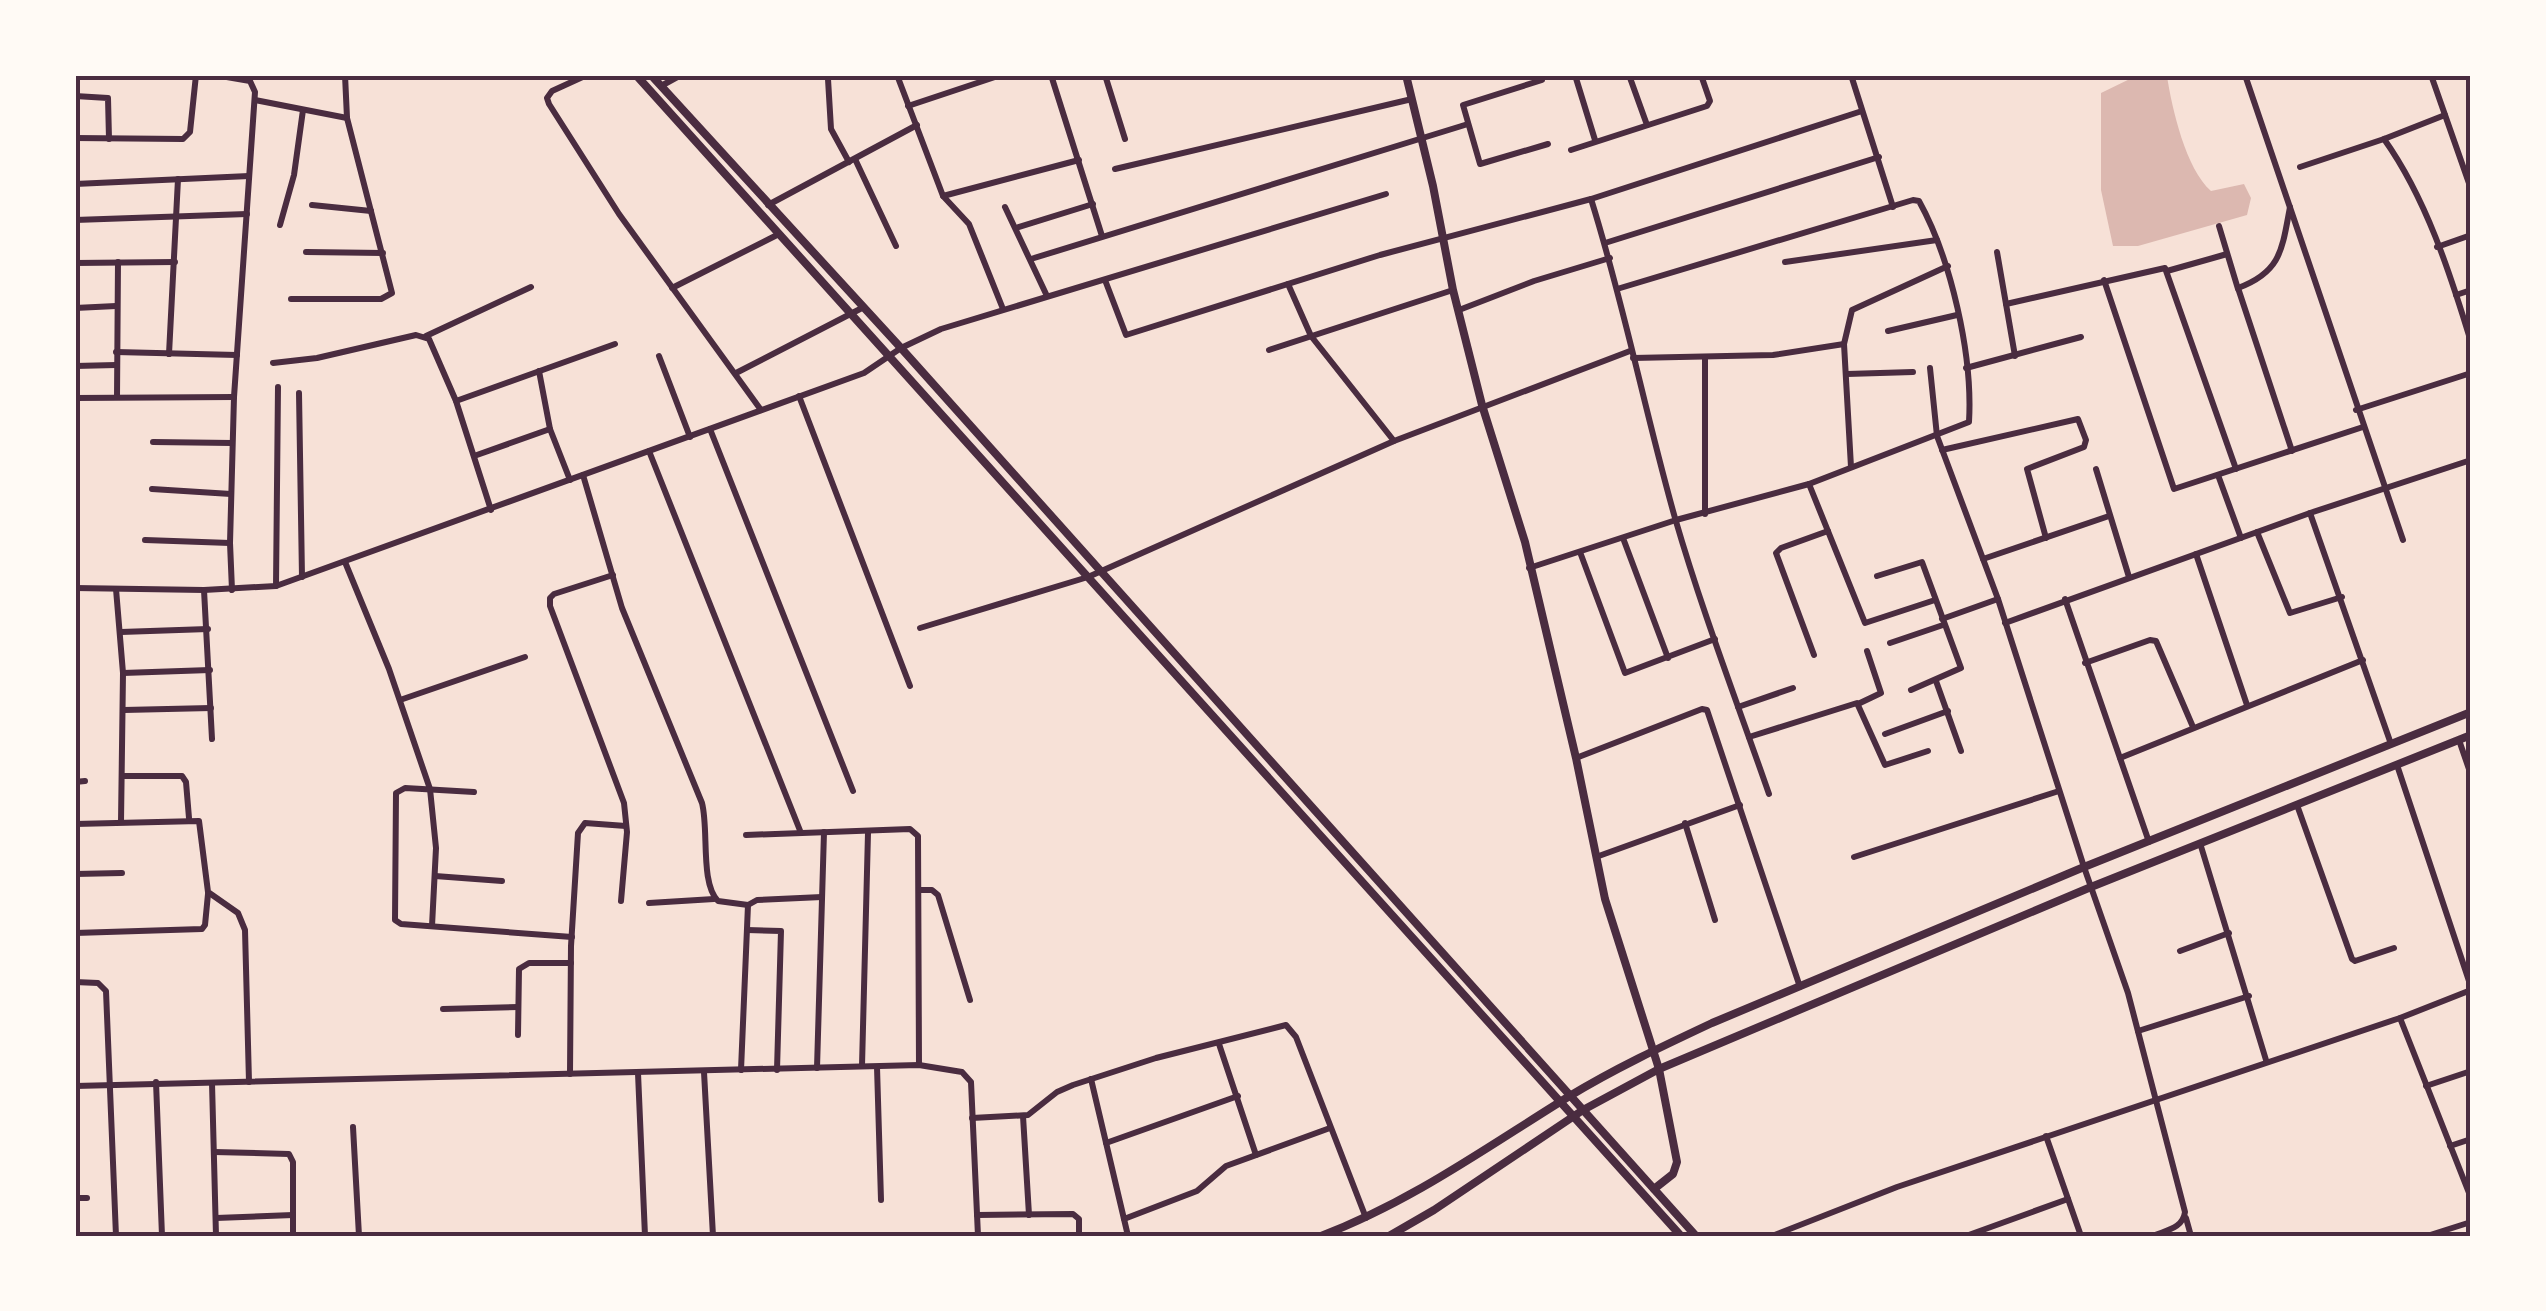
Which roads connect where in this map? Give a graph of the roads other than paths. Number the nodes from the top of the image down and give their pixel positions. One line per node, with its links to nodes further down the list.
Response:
1 (196, 75): 36 (street)
2 (215, 75): 24 (street)
3 (346, 75): 29 (street)
4 (587, 75): 90 (street)
5 (636, 75): 66 (main road)
6 (651, 75): 21 (main road)
7 (681, 75): 21 (street)
8 (898, 75): 25 (street)
9 (1002, 75): 25 (street)
10 (1052, 75): 43 (street)
11 (1105, 75): 35 (street)
12 (1406, 75): 23 (main road)
13 (1575, 75): 38 (street)
14 (1629, 75): 32 (street)
15 (1701, 75): 32 (street)
16 (1851, 75): 27 (street)
17 (2245, 75): 58 (street)
18 (2432, 75): 28 (street)
19 (828, 79): 42 (street)
20 (1542, 80): 30 (street)
21 (661, 86): 53 (main road)
22 (75, 96): 36 (street)
23 (1412, 99): 33 (main road); 45 (street)
24 (254, 100): 26 (street); 46 (street)
25 (908, 106): 31 (street)
26 (303, 110): 29 (street); 63 (street)
27 (1862, 111): 41 (street); 52 (street)
28 (2445, 114): 37 (street); 49 (street)
29 (347, 118): 59 (street)
30 (1468, 124): 33 (street); 39 (street)
31 (918, 125): 42 (street); 51 (street)
32 (1647, 125): 38 (street)
33 (1420, 136): 68 (street); 69 (main road)
34 (75, 138): 36 (street)
35 (1125, 138)
36 (110, 139)
37 (2384, 139): 44 (street); 73 (street)
38 (1595, 140): 40 (street)
39 (1548, 144)
40 (1571, 150)
41 (1880, 158): 57 (street); 71 (street)
42 (852, 160): 53 (street); 72 (street)
43 (1079, 160): 51 (street); 54 (street)
44 (2300, 167)
45 (1115, 169)
46 (248, 176): 47 (street); 60 (street)
47 (178, 179): 48 (street); 61 (street)
48 (75, 184)
49 (2471, 189)
50 (1386, 194): 86 (street)
51 (943, 196): 102 (street)
52 (1591, 199): 69 (street); 71 (street)
53 (768, 204): 101 (main road)
54 (1093, 204): 65 (street); 68 (street)
55 (312, 205): 59 (street)
56 (1006, 206): 65 (street)
57 (1893, 206): 70 (street); 91 (street)
58 (2290, 206): 93 (street); 142 (street)
59 (371, 211): 76 (street)
60 (248, 214): 61 (street); 117 (street)
61 (176, 218): 62 (street); 81 (street)
62 (75, 220)
63 (280, 225)
64 (2219, 226): 77 (street)
65 (1016, 228): 79 (street)
66 (779, 234): 90 (street); 104 (main road)
67 (2471, 235): 73 (street)
68 (1102, 236): 79 (street)
69 (1444, 240): 88 (street); 92 (main road)
70 (1937, 240): 82 (street); 84 (street)
71 (1605, 242): 78 (street)
72 (896, 246)
73 (2438, 248): 95 (street)
74 (306, 252): 76 (street)
75 (1996, 252): 98 (street)
76 (382, 253): 97 (street)
77 (2227, 254): 85 (street); 93 (street)
78 (1610, 258): 91 (street); 103 (street)
79 (1030, 259): 96 (street)
80 (118, 262): 81 (street); 83 (street); 99 (street)
81 (175, 262): 116 (street)
82 (1785, 262)
83 (75, 263)
84 (1948, 266): 105 (street); 112 (street)
85 (2167, 271): 87 (street); 157 (street)
86 (1105, 280): 88 (street); 96 (street)
87 (2104, 280): 98 (street); 160 (street)
88 (1288, 284): 107 (street)
89 (531, 288): 108 (street)
90 (672, 288): 131 (street)
91 (1617, 288): 118 (street)
92 (1453, 290): 103 (main road); 107 (street)
93 (2238, 290): 153 (street)
94 (2471, 290): 95 (street)
95 (2456, 295): 110 (street)
96 (1047, 296): 102 (street)
97 (291, 299)
98 (2006, 304): 120 (street)
99 (116, 306): 100 (street); 115 (street)
100 (75, 308)
101 (862, 308): 104 (street); 113 (main road)
102 (1003, 309): 113 (street)
103 (1459, 310): 140 (main road)
104 (851, 314): 121 (main road); 131 (street)
105 (1957, 314): 106 (street); 127 (street)
106 (1888, 330)
107 (1311, 336): 114 (street); 148 (street)
108 (425, 337): 123 (street); 139 (street)
109 (2081, 337): 120 (street)
110 (2471, 340)
111 (614, 344): 128 (street)
112 (1844, 344): 122 (street); 132 (street)
113 (901, 348): 121 (street); 184 (main road)
114 (1269, 350)
115 (116, 352): 116 (street); 125 (street)
116 (169, 354): 117 (street)
117 (238, 355): 135 (street)
118 (1631, 355): 122 (street); 140 (street); 170 (street)
119 (659, 356): 146 (street)
120 (2015, 356): 127 (street)
121 (891, 357): 136 (street); 188 (main road)
122 (1706, 358): 168 (street)
123 (273, 362)
124 (75, 366): 125 (street)
125 (116, 366): 138 (street)
126 (1930, 368): 147 (street)
127 (1966, 368): 147 (street)
128 (539, 371): 139 (street); 144 (street)
129 (1914, 372): 132 (street)
130 (2471, 373): 142 (street)
131 (736, 374): 141 (street)
132 (1846, 374): 156 (street)
133 (278, 386): 190 (street)
134 (299, 392): 187 (street)
135 (234, 396): 138 (street); 150 (street)
136 (799, 396): 141 (street); 215 (street)
137 (75, 398): 138 (street)
138 (116, 398)
139 (456, 402): 154 (street)
140 (1482, 405): 148 (street); 183 (main road)
141 (761, 410): 145 (street)
142 (2356, 410): 143 (street)
143 (2363, 427): 153 (street); 163 (street)
144 (550, 429): 154 (street); 161 (street)
145 (710, 429): 146 (street); 245 (street)
146 (690, 436): 152 (street)
147 (1936, 436): 151 (street); 156 (street)
148 (1394, 441): 184 (street)
149 (153, 442): 150 (street)
150 (232, 442): 165 (street)
151 (1942, 450): 174 (street); 181 (street)
152 (649, 451): 159 (street); 258 (street)
153 (2292, 451): 157 (street)
154 (474, 456): 166 (street)
155 (2471, 460): 163 (street)
156 (1851, 467): 162 (street)
157 (2236, 469): 160 (street)
158 (2096, 470): 169 (street)
159 (583, 475): 161 (street); 185 (street)
160 (2218, 475): 175 (street)
161 (570, 480): 166 (street)
162 (1809, 484): 168 (street); 171 (street)
163 (2384, 488): 167 (street); 177 (street)
164 (152, 489): 165 (street)
165 (232, 494): 178 (street)
166 (491, 510): 182 (street)
167 (2310, 513): 172 (street); 195 (street)
168 (1705, 514): 170 (street)
169 (2109, 516): 174 (street); 189 (street)
170 (1676, 520): 173 (street); 204 (street)
171 (1828, 532): 198 (street); 207 (street)
172 (2257, 532): 175 (street); 195 (street)
173 (1623, 538): 179 (street); 209 (street)
174 (2046, 538): 181 (street)
175 (2241, 538): 180 (street)
176 (146, 540): 178 (street)
177 (2403, 540)
178 (230, 543): 194 (street)
179 (1580, 552): 183 (street); 209 (street)
180 (2196, 554): 189 (street); 222 (street)
181 (1983, 559): 196 (street)
182 (345, 562): 187 (street); 220 (street)
183 (1529, 568): 237 (main road)
184 (1097, 570): 188 (street); 216 (main road)
185 (613, 574): 255 (street); 273 (street)
186 (1878, 576): 198 (street)
187 (302, 577): 190 (street)
188 (1088, 577): 201 (street); 219 (main road)
189 (2128, 577): 197 (street)
190 (276, 586): 194 (street)
191 (75, 588): 192 (street)
192 (116, 589): 193 (street); 203 (street)
193 (204, 590): 194 (street); 202 (street)
194 (232, 590)
195 (2342, 598): 210 (street)
196 (1998, 599): 199 (street); 200 (street)
197 (2064, 599): 200 (street); 211 (street)
198 (1935, 600): 199 (street)
199 (1942, 622): 205 (street); 214 (street)
200 (2005, 623): 246 (street)
201 (920, 628)
202 (208, 629): 203 (street); 212 (street)
203 (121, 632): 213 (street)
204 (1715, 639): 209 (street); 223 (street)
205 (1890, 643)
206 (1867, 652): 221 (street)
207 (1814, 655)
208 (524, 656): 220 (street)
209 (1668, 658)
210 (2363, 660): 222 (street); 234 (street)
211 (2085, 663): 228 (street); 238 (street)
212 (210, 670): 213 (street); 224 (street)
213 (124, 673): 225 (street)
214 (1936, 680): 218 (street); 226 (street)
215 (910, 686)
216 (1203, 688): 219 (main road); 318 (main road)
217 (1792, 688): 223 (street)
218 (1911, 690)
219 (1194, 698): 318 (main road)
220 (400, 700): 244 (street)
221 (1860, 704): 231 (street); 235 (street)
222 (2247, 706): 228 (street)
223 (1738, 707): 231 (street)
224 (211, 708): 225 (street); 232 (street)
225 (124, 710): 241 (street)
226 (1948, 711): 229 (street); 236 (street)
227 (2471, 712): 234 (main road)
228 (2193, 726): 238 (street)
229 (1886, 734)
230 (2471, 735): 233 (main road)
231 (1749, 737): 248 (street)
232 (212, 738)
233 (2459, 740): 239 (main road); 240 (street)
234 (2392, 745): 260 (main road)
235 (1928, 751)
236 (1961, 751)
237 (1576, 758): 249 (street); 262 (main road)
238 (2120, 758): 260 (street)
239 (2396, 765): 250 (main road); 288 (street)
240 (2471, 775)
241 (122, 776): 251 (street); 252 (street)
242 (85, 781): 243 (street)
243 (75, 782)
244 (430, 790): 247 (street); 267 (street); 278 (street)
245 (852, 791)
246 (2060, 791): 263 (street); 264 (street)
247 (474, 792)
248 (1769, 794)
249 (1740, 805): 254 (street); 287 (street)
250 (2297, 805): 261 (main road); 283 (street)
251 (190, 818): 252 (street); 271 (street)
252 (121, 822): 253 (street)
253 (75, 824)
254 (1685, 824): 262 (street); 277 (street)
255 (626, 826): 274 (street); 282 (street)
256 (824, 832): 257 (street); 258 (street); 272 (street)
257 (868, 832): 270 (street); 300 (street)
258 (802, 833): 259 (street)
259 (746, 835)
260 (2149, 842): 264 (main road)
261 (2200, 843): 269 (main road); 281 (street)
262 (1596, 857): 297 (main road)
263 (1854, 857)
264 (2084, 867): 269 (street); 287 (main road)
265 (122, 873): 266 (street)
266 (75, 874)
267 (435, 876): 268 (street); 278 (street)
268 (502, 880)
269 (2091, 887): 294 (street); 303 (main road)
270 (919, 890): 290 (street); 299 (street)
271 (208, 892): 280 (street); 312 (street)
272 (822, 896): 276 (street); 302 (street)
273 (716, 899): 275 (street); 276 (street)
274 (621, 901)
275 (650, 903)
276 (748, 904): 279 (street)
277 (1714, 920)
278 (432, 926): 282 (street)
279 (746, 930): 304 (street); 305 (street)
280 (75, 933)
281 (2229, 933): 284 (street); 289 (street)
282 (572, 936): 285 (street)
283 (2394, 948)
284 (2180, 950)
285 (571, 963): 291 (street); 309 (street)
286 (75, 982): 314 (street)
287 (1800, 987): 297 (main road)
288 (2471, 989): 293 (street)
289 (2250, 996): 294 (street); 298 (street)
290 (970, 1000)
291 (518, 1007): 292 (street); 295 (street)
292 (443, 1009)
293 (2400, 1018): 298 (street); 316 (street)
294 (2138, 1032): 319 (street)
295 (518, 1035)
296 (1219, 1044): 310 (street); 317 (street); 325 (street)
297 (1654, 1050): 303 (main road); 318 (main road)
298 (2266, 1060): 319 (street)
299 (919, 1065): 301 (street); 323 (street)
300 (862, 1066): 301 (street); 302 (street)
301 (877, 1066): 337 (street)
302 (816, 1068): 305 (street)
303 (1659, 1069): 320 (main road); 332 (main road)
304 (741, 1070): 305 (street); 307 (street)
305 (777, 1070)
306 (2471, 1070): 316 (street)
307 (704, 1072): 308 (street); 353 (street)
308 (638, 1073): 309 (street); 352 (street)
309 (570, 1074): 312 (street)
310 (1092, 1079): 321 (street); 328 (street)
311 (156, 1082): 313 (street); 314 (street); 348 (street)
312 (250, 1082): 313 (street)
313 (212, 1083): 330 (street)
314 (112, 1085): 315 (street); 347 (street)
315 (75, 1086)
316 (2426, 1086): 329 (street)
317 (1238, 1096): 328 (street); 331 (street)
318 (1565, 1099): 320 (main road); 322 (main road); 344 (main road)
319 (2153, 1099): 326 (street); 338 (street)
320 (1583, 1110): 322 (main road); 332 (main road)
321 (1023, 1116): 323 (street); 339 (street)
322 (1574, 1116): 358 (main road); 359 (main road)
323 (972, 1118): 340 (street)
324 (353, 1127): 351 (street)
325 (1331, 1128): 331 (street); 344 (street)
326 (2046, 1136): 335 (street); 361 (street)
327 (2471, 1139): 329 (street)
328 (1106, 1142): 343 (street)
329 (2450, 1146): 336 (street)
330 (214, 1152): 341 (street); 342 (street)
331 (1256, 1155): 343 (street)
332 (1654, 1189): 360 (main road)
333 (75, 1198): 334 (street)
334 (87, 1198)
335 (2068, 1198): 346 (street); 363 (street)
336 (2471, 1198)
337 (881, 1200)
338 (2185, 1212): 364 (street); 365 (street)
339 (1029, 1214): 340 (street); 355 (street)
340 (977, 1215): 354 (street)
341 (293, 1216): 342 (street); 350 (street)
342 (216, 1218): 349 (street)
343 (1124, 1219): 356 (street)
344 (1366, 1219): 357 (main road)
345 (2471, 1222): 366 (street)
346 (1986, 1232): 362 (street)
347 (116, 1236)
348 (162, 1236)
349 (216, 1236)
350 (293, 1236)
351 (359, 1236)
352 (645, 1236)
353 (713, 1236)
354 (978, 1236)
355 (1079, 1236)
356 (1128, 1236)
357 (1321, 1236)
358 (1389, 1236)
359 (1681, 1236)
360 (1696, 1236)
361 (1772, 1236)
362 (1966, 1236)
363 (2081, 1236)
364 (2153, 1236)
365 (2191, 1236)
366 (2427, 1236)

